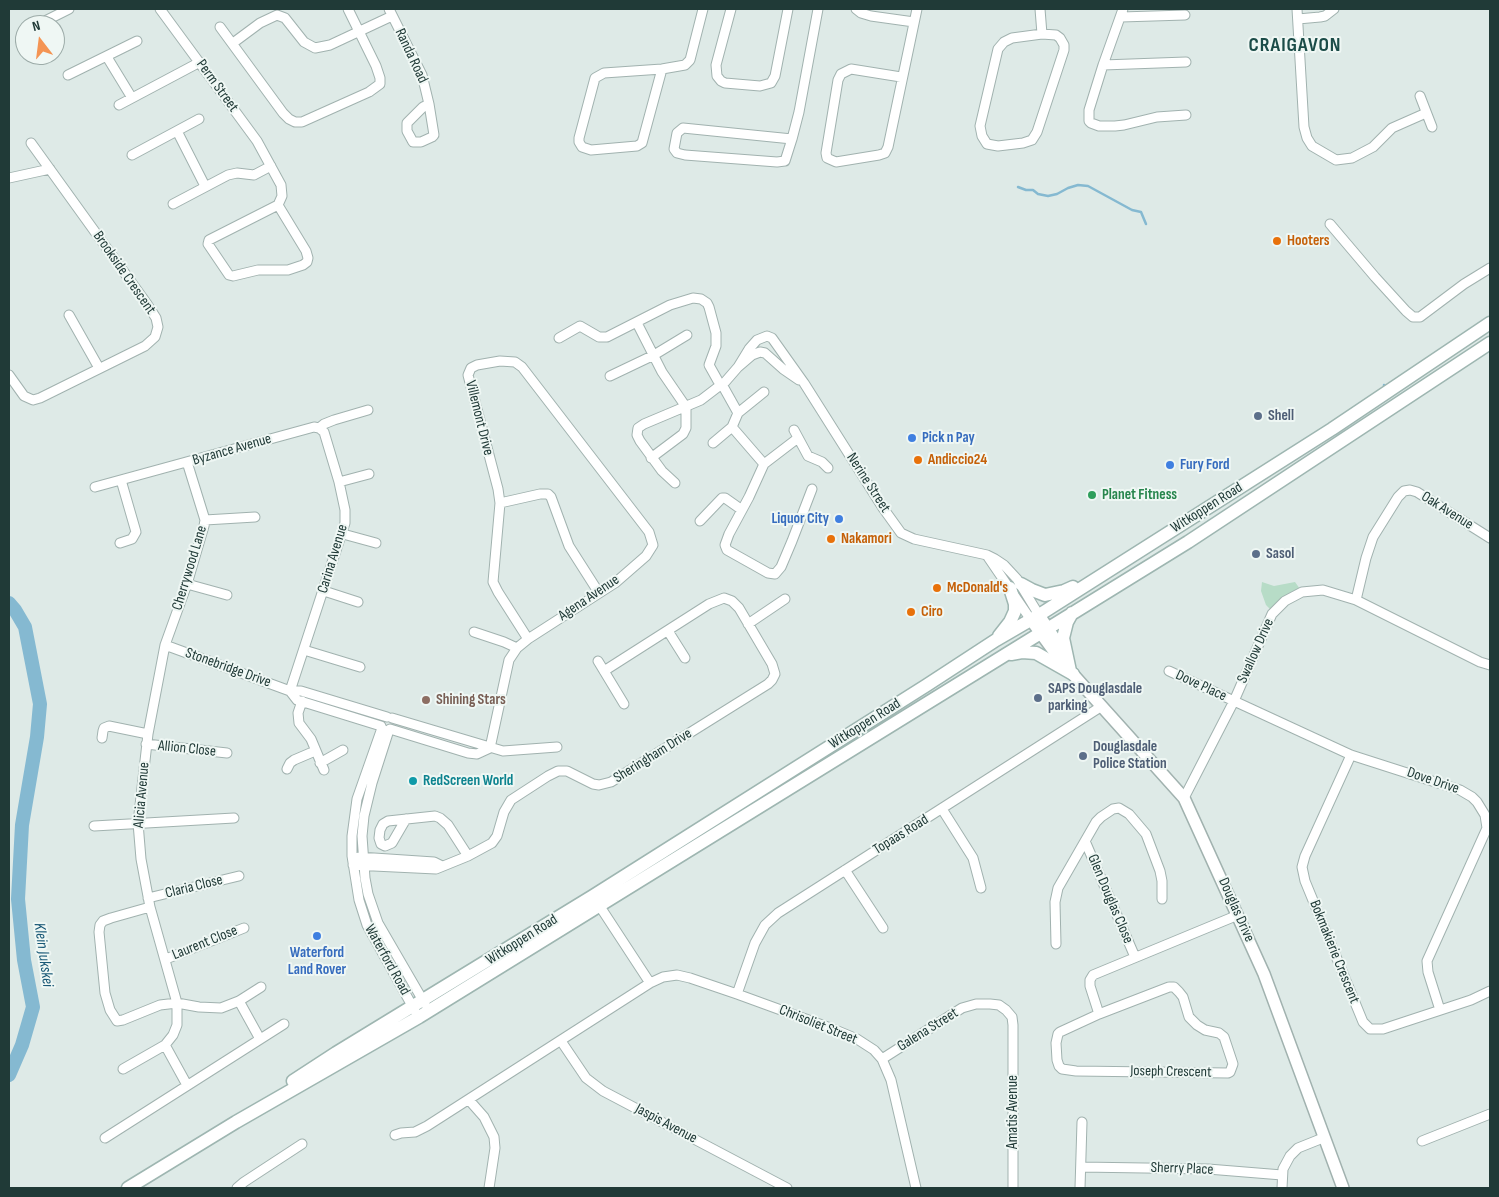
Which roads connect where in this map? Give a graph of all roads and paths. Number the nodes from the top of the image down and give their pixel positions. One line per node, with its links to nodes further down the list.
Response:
1 (69, 9): 15 (street)
2 (160, 9): 25 (street, Perm Street)
3 (348, 9): 20 (street)
4 (703, 9): 28 (street)
5 (731, 9): 6 (street)
6 (788, 9)
7 (818, 9): 40 (street)
8 (856, 9): 18 (street)
9 (917, 9): 18 (street)
10 (1040, 9): 21 (street)
11 (1298, 9): 17 (street)
12 (1334, 9): 17 (street)
13 (391, 12): 20 (street); 33 (street, Randa Road)
14 (1122, 13): 16 (street); 27 (street)
15 (57, 15)
16 (1185, 15)
17 (1298, 19): 35 (street)
18 (914, 22): 30 (street)
19 (220, 27): 23 (street)
20 (359, 32): 23 (street); 23 (street)
21 (1042, 34): 21 (street)
22 (137, 41): 24 (street)
23 (233, 43)
24 (107, 57): 29 (street); 32 (street)
25 (200, 62): 32 (street); 43 (street, Perm Street)
26 (1186, 62): 27 (street)
27 (1103, 65): 36 (street)
28 (662, 69): 28 (street)
29 (68, 74)
30 (902, 78): 30 (street)
31 (1420, 96): 35 (street)
32 (132, 98): 34 (street)
33 (429, 104)
34 (119, 105)
35 (1426, 113): 38 (street)
36 (1186, 115)
37 (199, 119): 39 (street)
38 (1432, 127)
39 (177, 131): 42 (street); 46 (street)
40 (792, 139): 40 (street)
41 (31, 143): 44 (street, Brookside Crescent)
42 (132, 155)
43 (271, 166): 46 (street); 48 (street, Perm Street)
44 (50, 169): 45 (street); 61 (street, Brookside Crescent)
45 (9, 178)
46 (205, 186): 47 (street)
47 (173, 204)
48 (278, 205): 48 (street)
49 (1330, 224): 50 (street)
50 (1490, 268)
51 (69, 315): 61 (street)
52 (637, 323): 55 (street); 59 (street); 65 (street)
53 (1490, 323): 93 (main road, Witkoppen Road)
54 (687, 335): 59 (street)
55 (559, 338)
56 (757, 340): 58 (street); 60 (street); 64 (street, Nerine Street)
57 (1490, 343): 102 (main road, Witkoppen Road)
58 (760, 352): 60 (street); 64 (street, Nerine Street)
59 (654, 354): 63 (street); 67 (street)
60 (738, 367): 65 (street)
61 (99, 368): 62 (street, Brookside Crescent)
62 (9, 375)
63 (610, 376)
64 (804, 383): 95 (street, Nerine Street)
65 (721, 385): 67 (street); 69 (street)
66 (764, 392): 69 (street)
67 (686, 407): 73 (street); 73 (street)
68 (368, 410): 71 (street, Byzance Avenue)
69 (738, 413): 70 (street)
70 (732, 427): 72 (street); 75 (street)
71 (320, 428): 74 (street, Byzance Avenue); 79 (street, Carina Avenue)
72 (713, 443)
73 (651, 458): 80 (street)
74 (187, 462): 78 (street, Byzance Avenue); 86 (street, Cherrywood Lane)
75 (764, 464): 76 (street); 84 (street)
76 (828, 468)
77 (369, 474): 79 (street)
78 (121, 480): 81 (street, Byzance Avenue); 91 (street)
79 (340, 482): 88 (street, Carina Avenue)
80 (675, 483)
81 (94, 487)
82 (812, 489): 84 (street)
83 (500, 503): 90 (street, Villemont Drive); 97 (street); 108 (street, Villemont Drive)
84 (742, 510): 87 (street)
85 (254, 516): 86 (street)
86 (205, 520): 94 (street, Cherrywood Lane)
87 (700, 521)
88 (343, 534): 92 (street); 96 (street, Carina Avenue)
89 (1490, 538): 100 (street, Oak Avenue)
90 (653, 541): 97 (street, Agena Avenue)
91 (120, 543)
92 (376, 543)
93 (1100, 575): 95 (main road); 103 (main road, Witkoppen Road)
94 (187, 584): 98 (street); 110 (street, Cherrywood Lane)
95 (1015, 586): 103 (street, Nerine Street); 109 (main road)
96 (324, 591): 101 (street); 112 (street, Carina Avenue)
97 (599, 593): 108 (street, Agena Avenue)
98 (227, 595)
99 (785, 599): 104 (street)
100 (1356, 600): 116 (street, Swallow Drive); 122 (street, Swallow Drive)
101 (358, 602)
102 (1072, 613): 106 (main road, Witkoppen Road); 118 (main road)
103 (1035, 618): 106 (street, Douglas Drive); 109 (main road, Witkoppen Road)
104 (748, 624): 105 (street, Sheringham Drive); 151 (street, Sheringham Drive)
105 (668, 631): 113 (street); 119 (street, Sheringham Drive)
106 (1044, 631): 114 (main road, Witkoppen Road); 118 (street, Douglas Drive)
107 (474, 632): 111 (street)
108 (528, 639): 111 (street, Agena Avenue)
109 (996, 640): 158 (main road, Witkoppen Road)
110 (165, 645): 121 (street, Stonebridge Drive); 131 (street, Alicia Avenue)
111 (516, 648): 136 (street)
112 (304, 650): 117 (street); 121 (street, Carina Avenue)
113 (685, 658)
114 (996, 660): 118 (main road); 158 (main road, Witkoppen Road)
115 (598, 661): 119 (street)
116 (1490, 665)
117 (360, 667)
118 (1070, 670): 126 (street, Douglas Drive)
119 (604, 671): 125 (street)
120 (1169, 671): 122 (street, Dove Place)
121 (290, 691): 123 (street, Stonebridge Drive); 124 (street, Stonebridge Drive)
122 (1234, 700): 140 (street, Dove Drive); 144 (street, Swallow Drive)
123 (302, 701): 127 (street, Stonebridge Drive); 138 (street)
124 (342, 703): 127 (street); 128 (street, Stonebridge Drive)
125 (624, 704)
126 (1102, 706): 144 (street, Douglas Drive); 145 (street, Topaas Road)
127 (338, 713): 129 (street, Stonebridge Drive)
128 (389, 717): 129 (street); 130 (street, Stonebridge Drive)
129 (385, 728): 133 (street, Stonebridge Drive); 142 (street, Waterford Road); 143 (street, Waterford Road)
130 (430, 730): 133 (street); 136 (street, Stonebridge Drive)
131 (148, 734): 132 (street); 134 (street, Alicia Avenue)
132 (102, 738)
133 (427, 741): 136 (street, Stonebridge Drive)
134 (146, 744): 139 (street, Allion Close); 148 (street, Alicia Avenue)
135 (557, 747): 136 (street, Stonebridge Drive)
136 (490, 748)
137 (343, 750): 138 (street)
138 (315, 751): 141 (street)
139 (227, 753)
140 (1351, 754): 173 (street, Dove Drive); 173 (street, Bokmakierie Crescent)
141 (287, 769)
142 (363, 780): 143 (street); 152 (street, Waterford Road)
143 (372, 783): 153 (street, Waterford Road)
144 (1184, 798): 160 (street, Douglas Drive)
145 (942, 809): 154 (street, Topaas Road); 156 (street)
146 (234, 818): 148 (street)
147 (406, 819): 151 (street)
148 (138, 823): 149 (street); 159 (street, Alicia Avenue)
149 (94, 826)
150 (1086, 841): 157 (street, Glen Douglas Close); 163 (street, Glen Douglas Close); 164 (street, Glen Douglas Close)
151 (468, 856): 153 (street, Sheringham Drive)
152 (352, 861): 153 (street, Sheringham Drive); 172 (street, Waterford Road)
153 (363, 861): 172 (street, Waterford Road)
154 (845, 870): 162 (street); 169 (street, Topaas Road)
155 (239, 876): 159 (street, Claria Close)
156 (981, 888)
157 (1162, 899)
158 (596, 901): 166 (street); 172 (main road, Witkoppen Road)
159 (149, 903): 165 (street, Alicia Avenue); 171 (street, Claria Close)
160 (1238, 915): 164 (street); 188 (street, Douglas Drive)
161 (244, 928): 165 (street, Laurent Close)
162 (883, 928)
163 (1056, 944)
164 (1135, 957): 174 (street)
165 (166, 959): 171 (street, Alicia Avenue)
166 (650, 983): 169 (street, Chrisoliet Street); 178 (street, Chrisoliet Street)
167 (261, 987): 170 (street)
168 (1490, 991): 173 (street, Bokmakierie Crescent)
169 (737, 994): 180 (street, Chrisoliet Street)
170 (239, 1001): 171 (street); 177 (street)
171 (177, 1003): 179 (street, Alicia Avenue)
172 (421, 1009): 193 (main road, Witkoppen Road)
173 (1440, 1010)
174 (1099, 1014): 174 (street, Joseph Crescent)
175 (284, 1024): 177 (street)
176 (1013, 1035): 180 (street, Galena Street); 198 (street, Amatis Avenue)
177 (260, 1039): 182 (street)
178 (561, 1041): 183 (street, Chrisoliet Street); 196 (street, Jaspis Avenue)
179 (165, 1045): 181 (street); 182 (street)
180 (882, 1059): 197 (street, Chrisoliet Street)
181 (123, 1069)
182 (187, 1085): 187 (street)
183 (469, 1100): 186 (street, Chrisoliet Street); 195 (street)
184 (1490, 1114): 189 (street)
185 (1082, 1122): 191 (street)
186 (395, 1135)
187 (106, 1138)
188 (1323, 1138): 192 (street); 201 (street, Douglas Drive)
189 (1422, 1141)
190 (302, 1144): 194 (street)
191 (1081, 1167): 192 (street, Sherry Place); 199 (street)
192 (1282, 1175): 200 (street)
193 (128, 1188)
194 (238, 1188)
195 (488, 1188)
196 (788, 1188)
197 (916, 1188)
198 (1013, 1188)
199 (1080, 1188)
200 (1282, 1188)
201 (1343, 1188)

